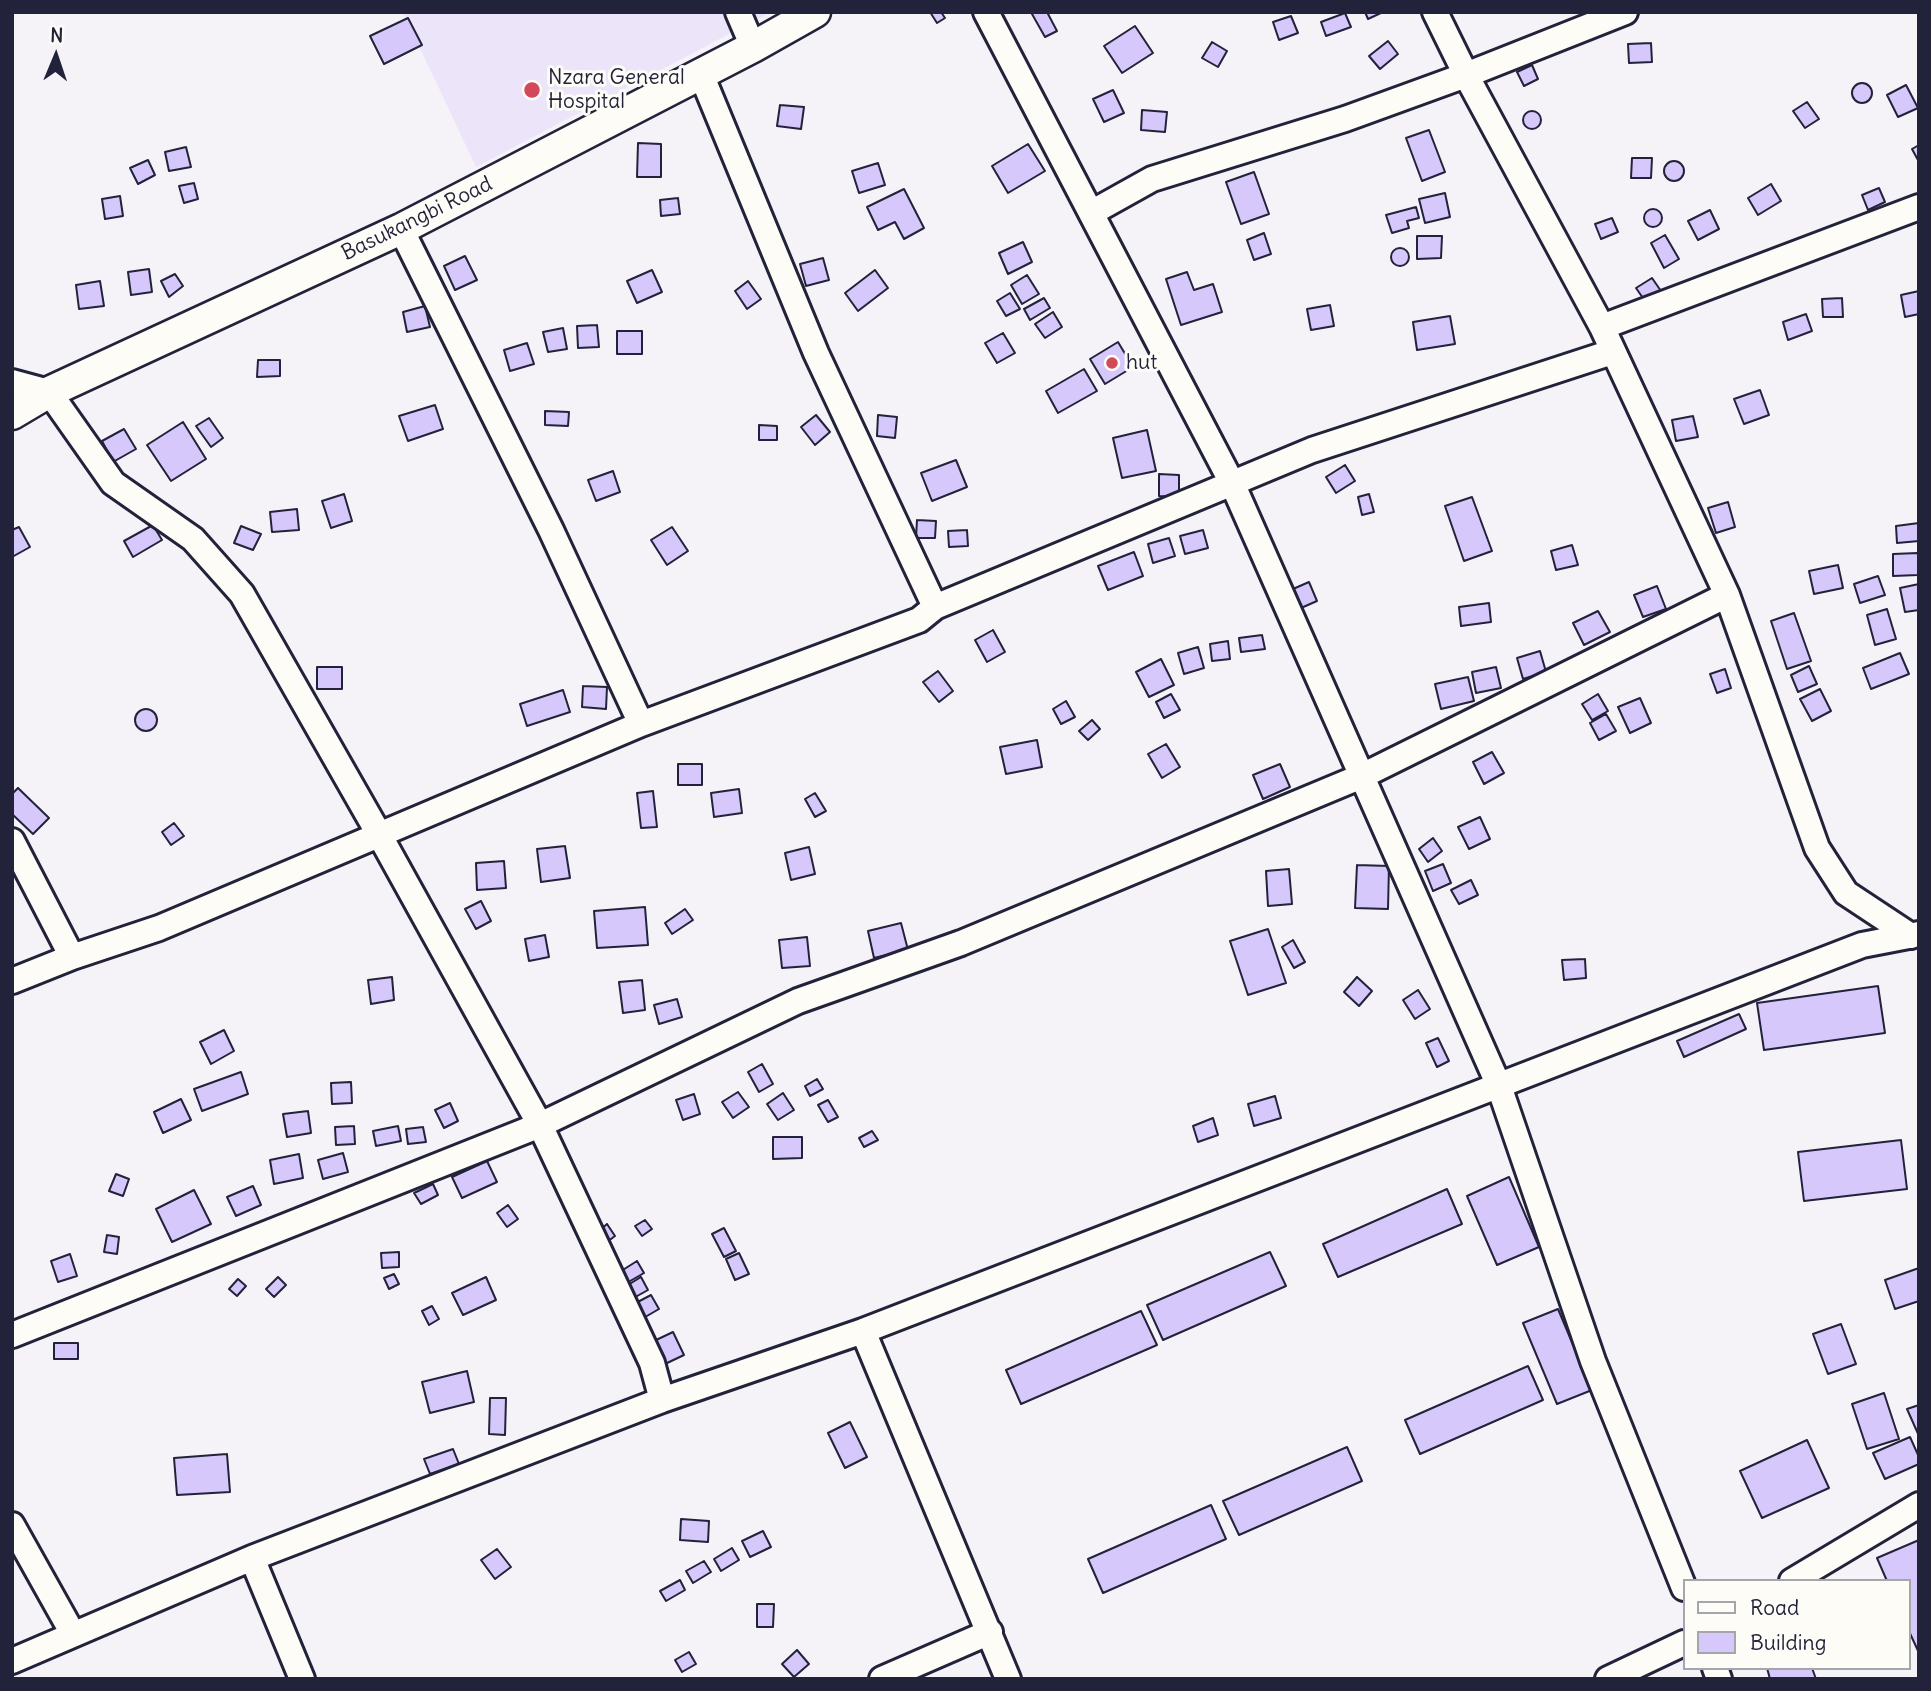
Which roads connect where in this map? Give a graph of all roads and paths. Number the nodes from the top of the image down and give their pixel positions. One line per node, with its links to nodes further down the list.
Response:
1 (738, 12): 6 (street)
2 (815, 12): 6 (street, Basukangbi Road)
3 (986, 12): 10 (street)
4 (1435, 12): 8 (street)
5 (1625, 12): 8 (street)
6 (753, 47): 7 (street, Basukangbi Road)
7 (701, 74): 11 (street, Basukangbi Road); 19 (street)
8 (1466, 75): 10 (street); 12 (street)
9 (1919, 207): 12 (street)
10 (1091, 213): 17 (street)
11 (401, 229): 15 (street, Basukangbi Road); 20 (street)
12 (1602, 327): 13 (street)
13 (1612, 352): 17 (street); 18 (street)
14 (12, 382): 15 (street)
15 (49, 392): 16 (street, Basukangbi Road); 22 (street)
16 (12, 414)
17 (1233, 485): 19 (street); 21 (street)
18 (1727, 595): 21 (street); 24 (street)
19 (935, 607): 20 (street)
20 (641, 724): 22 (street)
21 (1362, 776): 27 (street); 28 (street)
22 (380, 836): 25 (street); 28 (street)
23 (12, 841): 25 (street)
24 (1915, 935): 27 (street)
25 (72, 957): 26 (street)
26 (12, 981)
27 (1499, 1086): 29 (street); 36 (street)
28 (540, 1125): 30 (street); 31 (street)
29 (863, 1331): 31 (street); 37 (street)
30 (12, 1335)
31 (662, 1400): 34 (street)
32 (1916, 1509): 35 (street)
33 (12, 1525): 38 (street)
34 (252, 1558): 38 (street); 41 (street)
35 (1795, 1579)
36 (1682, 1583)
37 (990, 1632): 42 (street); 43 (street)
38 (73, 1634): 40 (street)
39 (1682, 1644): 44 (street)
40 (12, 1661)
41 (302, 1679)
42 (882, 1679)
43 (1008, 1679)
44 (1608, 1679)

